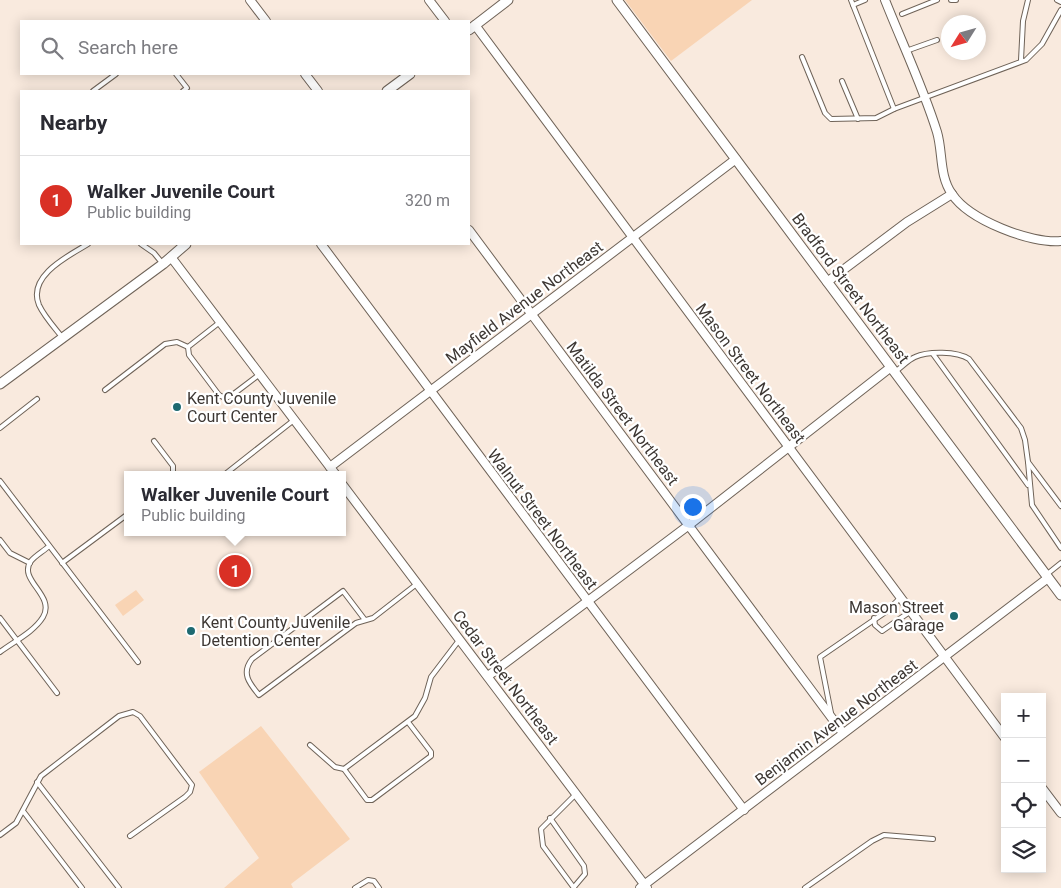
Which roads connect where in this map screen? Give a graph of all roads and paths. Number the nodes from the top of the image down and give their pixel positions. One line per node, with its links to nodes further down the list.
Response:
1 (250, 0): 16 (street)
2 (429, 0): 17 (street)
3 (508, 0): 18 (street)
4 (617, 0): 35 (street, Bradford Street Northeast)
5 (865, 0): 12 (lane)
6 (885, 0): 20 (street)
7 (937, 0): 15 (lane)
8 (951, 0): 9 (lane)
9 (956, 0)
10 (1028, 0): 22 (lane)
11 (1057, 0): 13 (lane)
12 (852, 2): 33 (lane)
13 (1061, 2)
14 (1061, 10): 22 (lane)
15 (902, 14)
16 (265, 20)
17 (444, 20)
18 (472, 27): 38 (street, Mason Street Northeast)
19 (937, 40): 20 (lane)
20 (906, 52): 32 (street)
21 (802, 57): 34 (lane)
22 (1021, 60): 32 (lane)
23 (115, 75): 28 (lane)
24 (177, 75): 29 (lane)
25 (306, 75): 30 (street)
26 (409, 75): 31 (street)
27 (842, 81): 34 (lane)
28 (94, 90)
29 (184, 90)
30 (317, 90)
31 (388, 90)
32 (924, 98): 33 (lane); 36 (street)
33 (894, 109): 34 (lane)
34 (858, 119)
35 (736, 160): 38 (street, Mayfield Avenue Northeast); 46 (street, Bradford Street Northeast)
36 (952, 194): 39 (street); 46 (street)
37 (470, 231): 47 (street, Matilda Street Northeast)
38 (633, 238): 47 (street, Mayfield Avenue Northeast); 61 (street, Mason Street Northeast)
39 (1061, 241)
40 (87, 245): 49 (lane)
41 (143, 245): 45 (lane)
42 (185, 245): 44 (street)
43 (322, 245): 56 (street, Walnut Street Northeast)
44 (171, 257): 45 (street); 48 (street)
45 (163, 264): 49 (street)
46 (827, 282): 52 (street, Bradford Street Northeast)
47 (532, 313): 56 (street, Mayfield Avenue Northeast); 72 (street, Matilda Street Northeast)
48 (220, 322): 50 (lane); 53 (street)
49 (63, 338): 54 (street)
50 (188, 347): 53 (lane); 55 (lane)
51 (933, 354): 52 (lane); 62 (lane); 68 (lane)
52 (892, 370): 61 (street); 79 (street, Bradford Street Northeast)
53 (260, 374): 58 (street)
54 (0, 384)
55 (105, 390)
56 (430, 390): 63 (street, Mayfield Avenue Northeast); 83 (street, Walnut Street Northeast)
57 (37, 399): 59 (lane)
58 (294, 420): 63 (street); 65 (lane)
59 (0, 428)
60 (154, 441): 64 (lane)
61 (789, 447): 72 (street); 82 (street, Mason Street Northeast)
62 (1028, 462): 68 (lane); 70 (lane)
63 (330, 467): 66 (street)
64 (173, 471)
65 (229, 471)
66 (333, 471)
67 (0, 481): 74 (lane)
68 (1028, 485): 75 (lane)
69 (346, 489): 80 (street, Cedar Street Northeast)
70 (1061, 506)
71 (124, 517): 76 (lane)
72 (689, 525): 83 (street); 95 (street, Matilda Street Northeast)
73 (0, 540): 77 (lane)
74 (50, 546): 76 (lane); 77 (lane)
75 (1061, 548)
76 (62, 562): 92 (lane)
77 (30, 563): 88 (lane)
78 (1061, 563): 79 (lane)
79 (1047, 576): 81 (street, Bradford Street Northeast); 91 (street, Benjamin Avenue Northeast)
80 (418, 583): 87 (lane); 89 (street, Cedar Street Northeast)
81 (1061, 594)
82 (901, 597): 84 (street, Mason Street Northeast); 86 (lane)
83 (588, 602): 93 (street); 104 (street, Walnut Street Northeast)
84 (911, 611): 86 (lane); 91 (street, Mason Street Northeast)
85 (0, 618): 88 (lane)
86 (874, 618): 95 (lane)
87 (365, 620): 87 (lane)
88 (17, 639): 90 (lane); 94 (lane)
89 (460, 639): 93 (street, Cedar Street Northeast); 96 (lane)
90 (0, 652)
91 (945, 658): 97 (street, Benjamin Avenue Northeast); 98 (street, Mason Street Northeast)
92 (138, 662)
93 (488, 676): 103 (street, Cedar Street Northeast)
94 (57, 693)
95 (831, 717): 97 (street, Matilda Street Northeast)
96 (408, 722): 100 (lane); 100 (lane)
97 (843, 733): 104 (street, Benjamin Avenue Northeast)
98 (1001, 733)
99 (310, 745): 100 (lane)
100 (344, 769)
101 (37, 782): 105 (lane); 109 (lane); 113 (lane)
102 (1046, 793): 106 (street)
103 (577, 794): 107 (lane); 111 (street, Cedar Street Northeast)
104 (744, 810): 111 (street, Benjamin Avenue Northeast)
105 (23, 811): 108 (lane); 112 (lane)
106 (1061, 813)
107 (550, 818): 116 (lane); 116 (lane)
108 (0, 835)
109 (130, 836)
110 (933, 839): 117 (lane)
111 (644, 887)
112 (82, 888)
113 (119, 888)
114 (355, 888): 115 (lane)
115 (380, 888)
116 (574, 888)
117 (805, 888)

